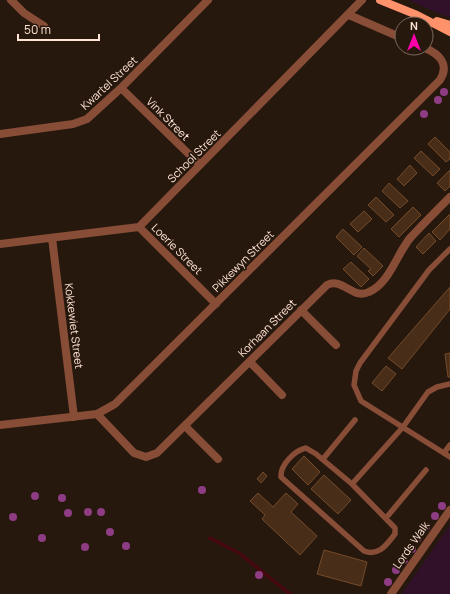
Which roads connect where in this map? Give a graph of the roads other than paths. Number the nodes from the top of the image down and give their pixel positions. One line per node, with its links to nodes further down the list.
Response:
1 (11, 0): 8 (street)
2 (208, 0): 13 (street, Kwartel Street)
3 (362, 0): 5 (street, School Street)
4 (380, 0): 6 (main road)
5 (349, 15): 10 (street); 15 (street, School Street)
6 (417, 15): 7 (main road); 9 (main road)
7 (450, 25)
8 (44, 26)
9 (450, 32)
10 (394, 35)
11 (434, 52): 12 (street, Pikkewyn Street)
12 (447, 63): 21 (street, Pikkewyn Street)
13 (122, 88): 14 (street, Kwartel Street); 15 (street, Vink Street)
14 (0, 134)
15 (200, 165): 17 (street, School Street)
16 (450, 197): 22 (street, Korhaan Street)
17 (139, 227): 18 (street); 21 (street, Loerie Street)
18 (52, 238): 19 (street); 28 (street, Kokkewiet Street)
19 (0, 244)
20 (450, 249): 32 (lane)
21 (216, 304): 27 (street, Pikkewyn Street)
22 (301, 310): 23 (street); 24 (street, Korhaan Street)
23 (336, 345)
24 (250, 362): 26 (street); 31 (street, Korhaan Street)
25 (450, 384): 32 (lane)
26 (282, 395)
27 (97, 414): 28 (street, Pikkewyn Street); 31 (street, Korhaan Street)
28 (74, 417): 30 (street, Pikkewyn Street)
29 (355, 420): 37 (lane)
30 (0, 425)
31 (185, 426): 36 (street)
32 (403, 428): 34 (lane); 39 (lane)
33 (450, 445): 34 (lane)
34 (444, 453): 35 (lane)
35 (450, 457)
36 (218, 459)
37 (323, 459): 39 (lane); 41 (lane)
38 (426, 470): 41 (lane)
39 (352, 484): 41 (lane)
40 (450, 510): 42 (street, Lords Walk)
41 (386, 518)
42 (391, 594)

